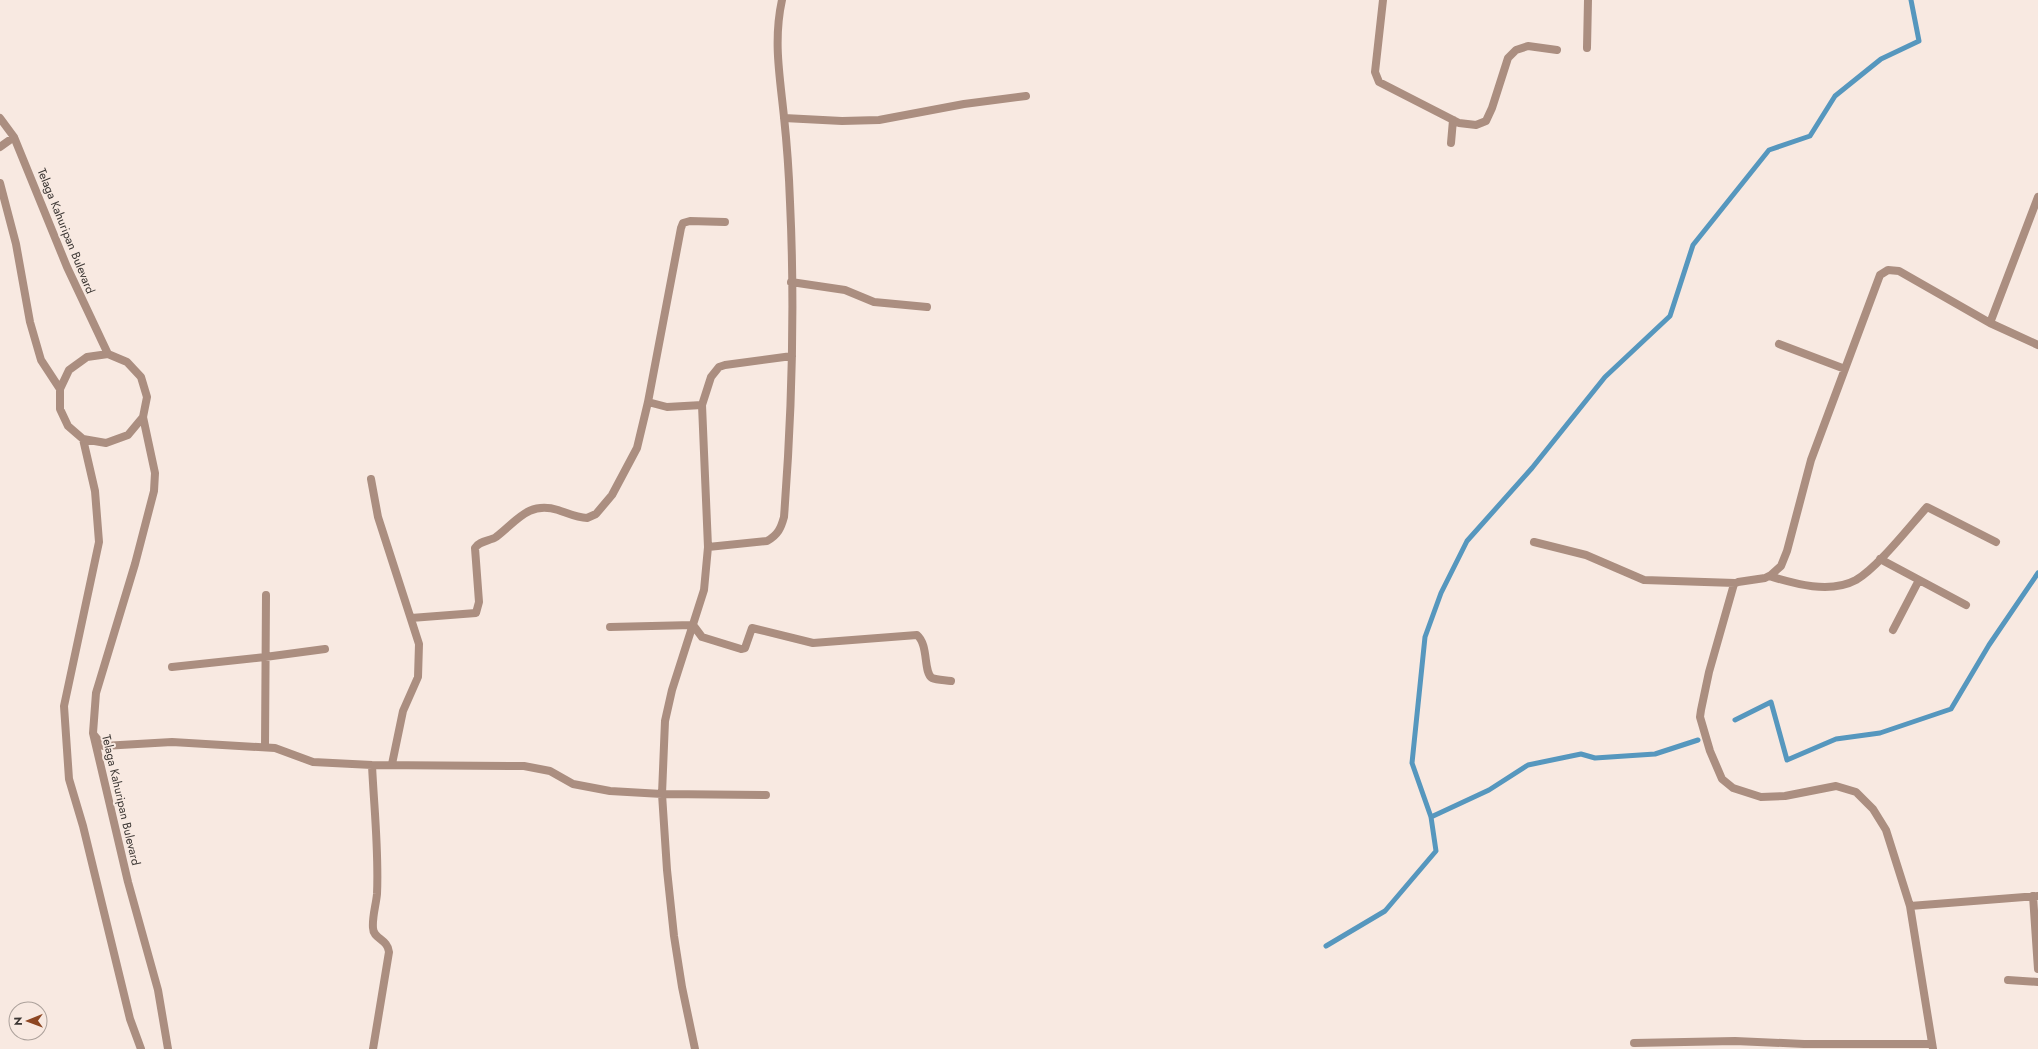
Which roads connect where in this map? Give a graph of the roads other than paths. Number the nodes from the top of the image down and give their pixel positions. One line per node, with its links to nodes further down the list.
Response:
1 (782, 0): 8 (street)
2 (1383, 0): 9 (street)
3 (1588, 0): 4 (street)
4 (1587, 48)
5 (1557, 50): 9 (street)
6 (1026, 96): 8 (street)
7 (0, 118): 10 (street, Telaga Kahuripan Bulevard)
8 (784, 118): 16 (street)
9 (1453, 120): 11 (street)
10 (14, 137): 12 (street); 21 (street, Telaga Kahuripan Bulevard)
11 (1451, 143)
12 (0, 147)
13 (0, 183): 24 (street)
14 (2038, 197): 18 (street)
15 (725, 222): 25 (street)
16 (791, 282): 17 (street); 22 (street)
17 (927, 307)
18 (1990, 323): 20 (street); 23 (street)
19 (1779, 344): 23 (street)
20 (2038, 345)
21 (108, 354): 24 (street); 27 (street)
22 (792, 356): 26 (street); 32 (street)
23 (1845, 369): 34 (street)
24 (60, 389): 28 (street)
25 (648, 402): 26 (street); 39 (street)
26 (702, 405): 32 (street)
27 (143, 417): 28 (street); 47 (street, Telaga Kahuripan Bulevard)
28 (83, 439): 60 (street)
29 (371, 479): 39 (street)
30 (1534, 542): 36 (street)
31 (1996, 542): 33 (street)
32 (708, 547): 40 (street)
33 (1880, 559): 34 (street); 35 (street)
34 (1769, 576): 36 (street)
35 (1919, 580): 38 (street); 42 (street)
36 (1735, 583): 54 (street)
37 (266, 595): 44 (street)
38 (1966, 605)
39 (411, 618): 49 (street)
40 (693, 625): 41 (street); 46 (street); 51 (street)
41 (610, 627)
42 (1893, 630)
43 (325, 648): 44 (street)
44 (265, 658): 45 (street); 48 (street)
45 (172, 667)
46 (951, 681)
47 (93, 733): 48 (street); 61 (street, Telaga Kahuripan Bulevard)
48 (265, 747): 50 (street)
49 (392, 764): 50 (street); 51 (street)
50 (372, 765): 62 (street)
51 (662, 794): 52 (street); 63 (street)
52 (766, 796)
53 (2036, 896): 54 (street); 55 (street)
54 (1910, 906): 59 (street)
55 (2038, 969)
56 (2008, 980): 57 (street)
57 (2038, 982)
58 (1634, 1043): 59 (street)
59 (1932, 1046)
60 (141, 1049)
61 (168, 1049)
62 (374, 1049)
63 (695, 1049)

